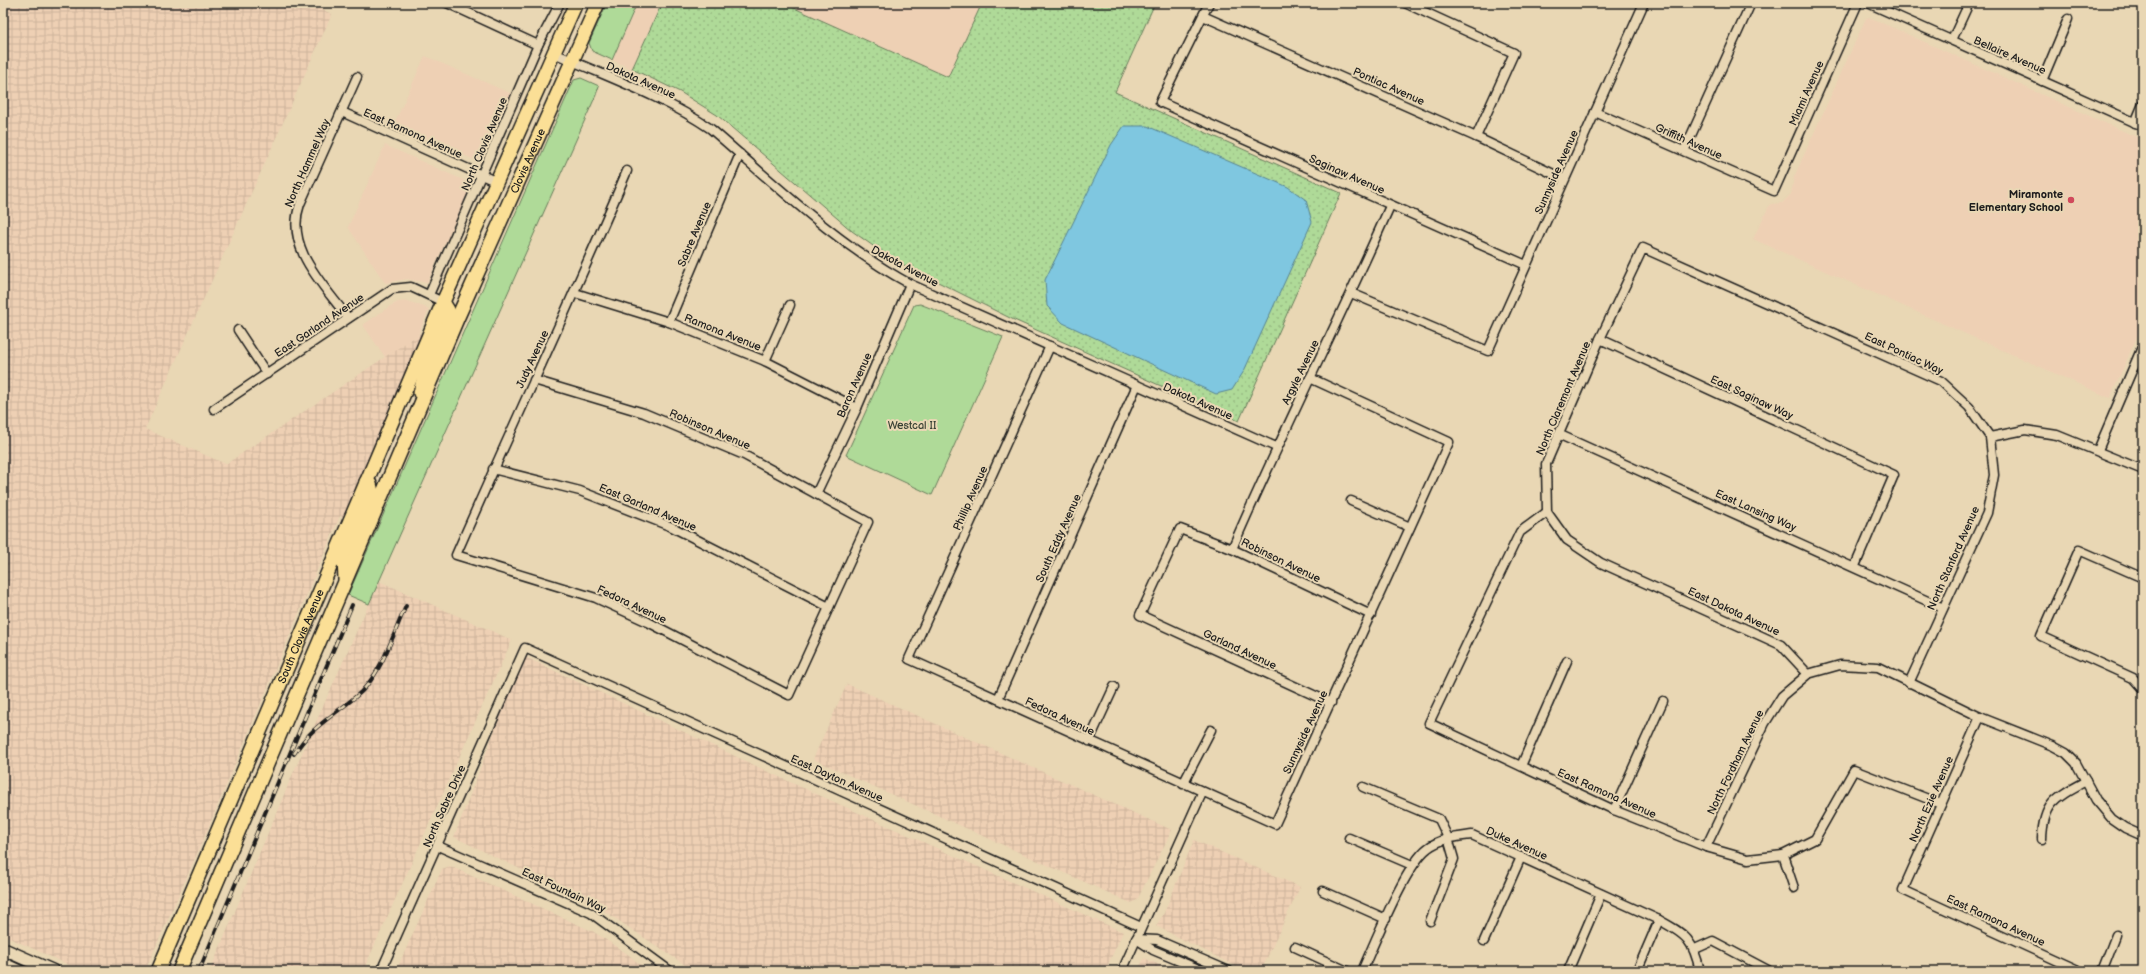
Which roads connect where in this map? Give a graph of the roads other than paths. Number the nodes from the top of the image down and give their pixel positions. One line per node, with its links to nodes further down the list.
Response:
1 (447, 3): 15 (street)
2 (560, 3): 15 (street, North Clovis Avenue)
3 (576, 3): 16 (main road, Clovis Avenue)
4 (598, 3): 17 (main road, Clovis Avenue)
5 (1209, 3): 12 (street)
6 (1405, 3): 24 (street)
7 (1644, 3): 22 (street, Sunnyside Avenue)
8 (1751, 3): 25 (street)
9 (1858, 3): 31 (street, Miami Avenue)
10 (1868, 3): 14 (street, Bellaire Avenue)
11 (1969, 3): 14 (street)
12 (1203, 16): 24 (street, Pontiac Avenue); 32 (street, Saginaw Avenue)
13 (2068, 19): 19 (street)
14 (1952, 40): 19 (street, Bellaire Avenue)
15 (538, 45): 28 (street, North Clovis Avenue)
16 (554, 53): 17 (street, Dakota Avenue); 30 (main road, Clovis Avenue)
17 (572, 61): 26 (street, Dakota Avenue); 42 (main road, Clovis Avenue)
18 (358, 77): 21 (street, North Hammel Way)
19 (2042, 81): 23 (street, Bellaire Avenue)
20 (2143, 104): 23 (street)
21 (342, 112): 28 (street, East Ramona Avenue); 41 (street, North Hammel Way)
22 (1595, 112): 25 (street, Griffith Avenue); 29 (street, Sunnyside Avenue)
23 (2139, 125)
24 (1476, 137): 29 (street, Pontiac Avenue)
25 (1684, 151): 31 (street, Griffith Avenue)
26 (740, 154): 35 (street, Dakota Avenue); 43 (street, Sabre Avenue)
27 (627, 171): 36 (street, Judy Avenue)
28 (483, 176): 30 (street, East Ramona Avenue); 38 (street, North Clovis Avenue)
29 (1564, 180): 34 (street, Sunnyside Avenue)
30 (496, 182): 39 (main road, Clovis Avenue)
31 (1774, 191)
32 (1390, 206): 34 (street, Saginaw Avenue); 37 (street, Argyle Avenue)
33 (1643, 248): 45 (street, North Claremont Avenue); 59 (street, East Pontiac Way)
34 (1526, 265): 37 (street, Sunnyside Avenue)
35 (910, 284): 47 (street, Dakota Avenue); 55 (street, Baron Avenue)
36 (575, 293): 43 (street, Ramona Avenue); 52 (street, Judy Avenue)
37 (1351, 293): 51 (street, Argyle Avenue)
38 (430, 295): 39 (street, East Garland Avenue); 41 (street, East Garland Avenue)
39 (443, 302): 54 (main road); 57 (main road, South Clovis Avenue)
40 (790, 305): 49 (street)
41 (348, 318): 50 (street, East Garland Avenue)
42 (457, 319): 54 (main road, South Clovis Avenue)
43 (669, 322): 49 (street, Ramona Avenue)
44 (238, 330): 50 (street)
45 (1600, 339): 58 (street, North Claremont Avenue); 72 (street, East Saginaw Way)
46 (2143, 345): 48 (street)
47 (1050, 346): 53 (street, Dakota Avenue); 80 (street, Phillip Avenue)
48 (2140, 359): 61 (street)
49 (765, 361): 55 (street, Ramona Avenue)
50 (267, 374): 56 (street, East Garland Avenue)
51 (1310, 378): 60 (street, Argyle Avenue); 69 (street, Sunnyside Avenue)
52 (534, 380): 62 (street, Judy Avenue); 66 (street, Robinson Avenue)
53 (1137, 386): 60 (street, Dakota Avenue); 86 (street, South Eddy Avenue)
54 (420, 406): 65 (main road, South Clovis Avenue)
55 (857, 408): 66 (street, Baron Avenue)
56 (214, 409)
57 (394, 418): 64 (main road, South Clovis Avenue); 65 (main road)
58 (1558, 434): 68 (street, North Claremont Avenue); 72 (street, East Lansing Way)
59 (1990, 437): 61 (street); 76 (street, North Stanford Avenue)
60 (1276, 447): 70 (street, Argyle Avenue)
61 (2098, 450): 63 (street)
62 (493, 469): 71 (street, Judy Avenue); 75 (street, East Garland Avenue)
63 (2143, 470)
64 (366, 482): 74 (main road); 125 (main road, South Clovis Avenue)
65 (384, 491): 74 (main road, South Clovis Avenue)
66 (816, 494): 75 (street, Robinson Avenue)
67 (1352, 501): 69 (street)
68 (1547, 512): 82 (street, East Dakota Avenue); 92 (street, East Ramona Avenue)
69 (1410, 527): 78 (street, Sunnyside Avenue)
70 (1232, 549): 77 (street, Robinson Avenue); 78 (street, Robinson Avenue)
71 (456, 556): 75 (street, Fedora Avenue)
72 (1855, 566): 76 (street, East Lansing Way)
73 (2143, 578): 85 (street)
74 (345, 583): 126 (main road, South Clovis Avenue)
75 (829, 607)
76 (1943, 608): 83 (street, North Stanford Avenue)
77 (1140, 615): 88 (street, Garland Avenue)
78 (1371, 615): 88 (street, Sunnyside Avenue)
79 (525, 648): 103 (street, North Sabre Drive); 115 (street, East Dayton Avenue)
80 (909, 660): 86 (street, Fedora Avenue)
81 (1567, 662): 92 (street)
82 (1808, 674): 83 (street); 104 (street, North Fordham Avenue)
83 (1909, 683): 89 (street)
84 (1114, 686): 91 (street)
85 (2143, 689)
86 (998, 699): 91 (street, Fedora Avenue)
87 (1663, 701): 98 (street)
88 (1331, 703): 96 (street, Sunnyside Avenue)
89 (1980, 717): 93 (street); 97 (street, North Ezie Avenue)
90 (1211, 730): 94 (street)
91 (1089, 742): 94 (street, Fedora Avenue)
92 (1521, 766): 98 (street, East Ramona Avenue)
93 (2086, 781): 99 (street); 102 (street)
94 (1183, 784): 96 (street, Fedora Avenue)
95 (1363, 787): 101 (street)
96 (1202, 793): 115 (street)
97 (1941, 804): 105 (street, East Ramona Avenue); 109 (street, North Ezie Avenue)
98 (1614, 810): 104 (street, East Ramona Avenue)
99 (2143, 836)
100 (1349, 838): 107 (street)
101 (1448, 838): 106 (street, Duke Avenue); 107 (street, Duke Avenue); 114 (street)
102 (2042, 839)
103 (438, 846): 127 (street, North Sabre Drive); 128 (street, East Fountain Way)
104 (1706, 847): 105 (street, East Ramona Avenue)
105 (1783, 855): 108 (street)
106 (1520, 857): 111 (street, Duke Avenue); 118 (street)
107 (1412, 865): 112 (street, Duke Avenue)
108 (1794, 888)
109 (1903, 890): 138 (street, East Ramona Avenue)
110 (1323, 891): 112 (street)
111 (1601, 894): 113 (street, Duke Avenue); 134 (street)
112 (1386, 920): 133 (street, Duke Avenue)
113 (1659, 920): 120 (street, Duke Avenue); 135 (street)
114 (1430, 921)
115 (1141, 927): 117 (street)
116 (2116, 935): 139 (street)
117 (1136, 939): 129 (street); 130 (street); 131 (street)
118 (1484, 941)
119 (1295, 947): 132 (street)
120 (1695, 949): 136 (street, Duke Avenue); 137 (street)
121 (7, 953): 124 (main road)
122 (3, 964): 123 (main road)
123 (18, 971)
124 (53, 971)
125 (158, 971)
126 (180, 971)
127 (381, 971)
128 (670, 971)
129 (1122, 971)
130 (1203, 971)
131 (1230, 971)
132 (1347, 971)
133 (1362, 971)
134 (1568, 971)
135 (1637, 971)
136 (1700, 971)
137 (1767, 971)
138 (2080, 971)
139 (2102, 971)

